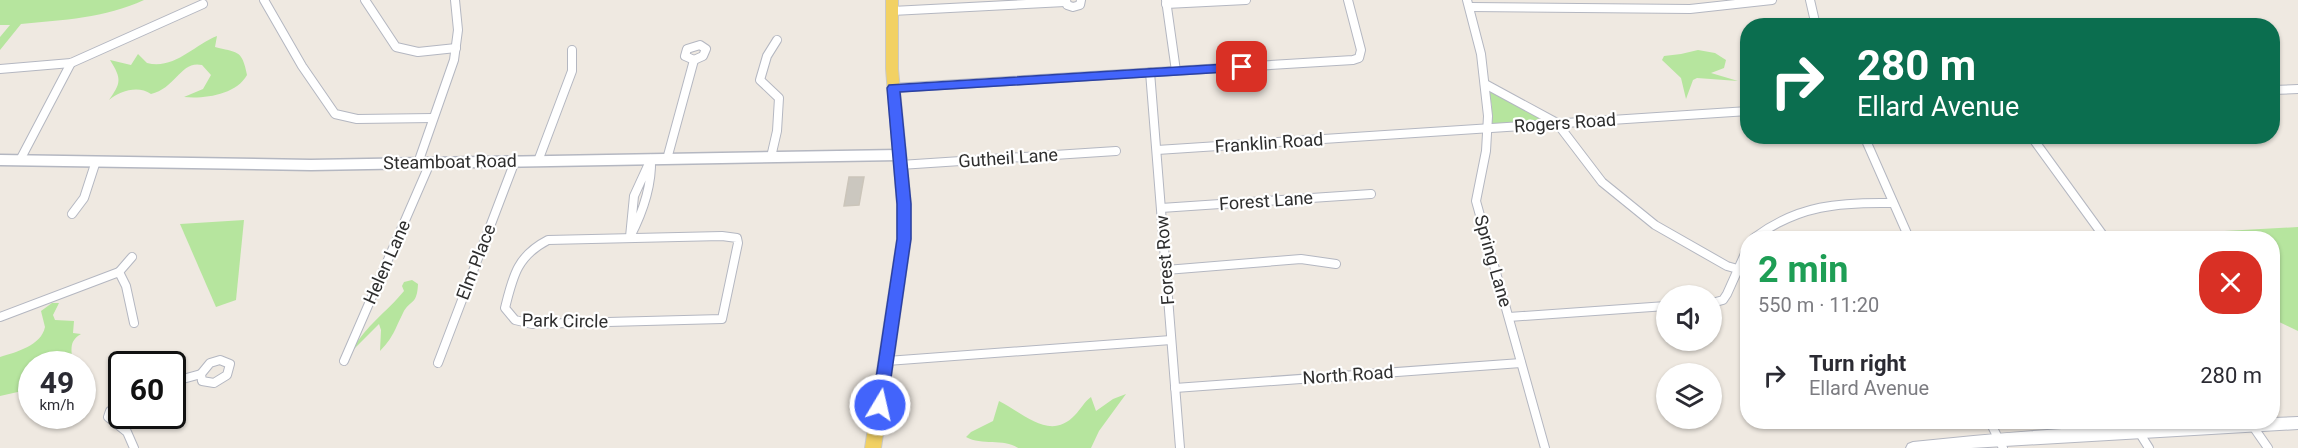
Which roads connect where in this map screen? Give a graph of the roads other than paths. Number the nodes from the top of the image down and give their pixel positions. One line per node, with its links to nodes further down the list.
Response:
1 (264, 0): 28 (street)
2 (365, 0): 16 (street)
3 (455, 0): 16 (street)
4 (1081, 0): 9 (street)
5 (1246, 0): 10 (street)
6 (1348, 0): 21 (street)
7 (1772, 0): 12 (street)
8 (1810, 0): 14 (street)
9 (1065, 1): 13 (street)
10 (1166, 2): 21 (street)
11 (203, 4): 19 (street)
12 (1469, 4): 23 (street, Spring Lane)
13 (892, 6): 24 (main road)
14 (1813, 18)
15 (777, 40): 36 (street)
16 (456, 48): 28 (street)
17 (573, 50): 44 (street)
18 (694, 60): 39 (street)
19 (71, 63): 20 (street); 40 (street)
20 (0, 69)
21 (1176, 71): 22 (street)
22 (1150, 72): 24 (street); 34 (street, Forest Row)
23 (1485, 84): 29 (street); 30 (street, Spring Lane)
24 (893, 88): 41 (main road)
25 (2298, 89): 26 (street)
26 (2280, 90)
27 (1740, 112): 29 (street, Rogers Road)
28 (433, 118): 45 (street)
29 (1557, 123): 30 (street, Rogers Road); 57 (street)
30 (1487, 128): 31 (street, Rogers Road); 64 (street, Spring Lane)
31 (1382, 135): 34 (street, Franklin Road)
32 (1867, 144): 48 (street)
33 (2037, 144): 53 (street)
34 (1157, 150): 49 (street, Forest Row)
35 (1116, 151): 41 (street, Gutheil Lane)
36 (771, 157): 39 (street, Steamboat Road); 41 (street, Steamboat Road)
37 (0, 159): 40 (street, Steamboat Road)
38 (651, 159): 39 (street, Steamboat Road); 44 (street, Steamboat Road); 54 (street)
39 (667, 159)
40 (20, 160): 42 (street, Steamboat Road)
41 (900, 160): 68 (main road)
42 (96, 161): 45 (street, Steamboat Road); 50 (street)
43 (514, 161): 44 (street, Steamboat Road); 46 (street, Steamboat Road); 69 (street, Elm Place)
44 (537, 161)
45 (418, 163): 46 (street, Steamboat Road)
46 (430, 163): 67 (street, Helen Lane)
47 (1371, 194): 49 (street, Forest Lane)
48 (1893, 203): 51 (street); 52 (street)
49 (1161, 208): 58 (street, Forest Row)
50 (72, 214)
51 (1764, 231)
52 (1906, 231)
53 (2101, 231)
54 (630, 237): 54 (street, Park Circle)
55 (132, 257): 59 (street)
56 (1336, 264): 58 (street)
57 (1740, 269)
58 (1166, 270): 66 (street, Forest Row)
59 (119, 272): 63 (street); 65 (street)
60 (1740, 274): 61 (street)
61 (1722, 300)
62 (1656, 307): 64 (street)
63 (0, 317)
64 (1509, 317): 70 (street, Spring Lane)
65 (134, 323)
66 (1171, 340): 68 (street); 73 (street, Forest Row)
67 (344, 361)
68 (887, 361): 83 (main road)
69 (438, 363)
70 (1521, 363): 73 (street, North Road); 85 (street, Spring Lane)
71 (201, 374): 72 (street)
72 (186, 378)
73 (1174, 388): 84 (street, Forest Row)
74 (2298, 423): 75 (main road)
75 (2280, 424)
76 (123, 429): 82 (street)
77 (1994, 429): 81 (street)
78 (2174, 429): 80 (main road)
79 (2255, 429): 88 (street)
80 (2139, 432): 81 (main road); 87 (street)
81 (2001, 444): 86 (main road)
82 (134, 448)
83 (873, 448)
84 (1180, 448)
85 (1545, 448)
86 (1913, 448)
87 (2149, 448)
88 (2268, 448)

